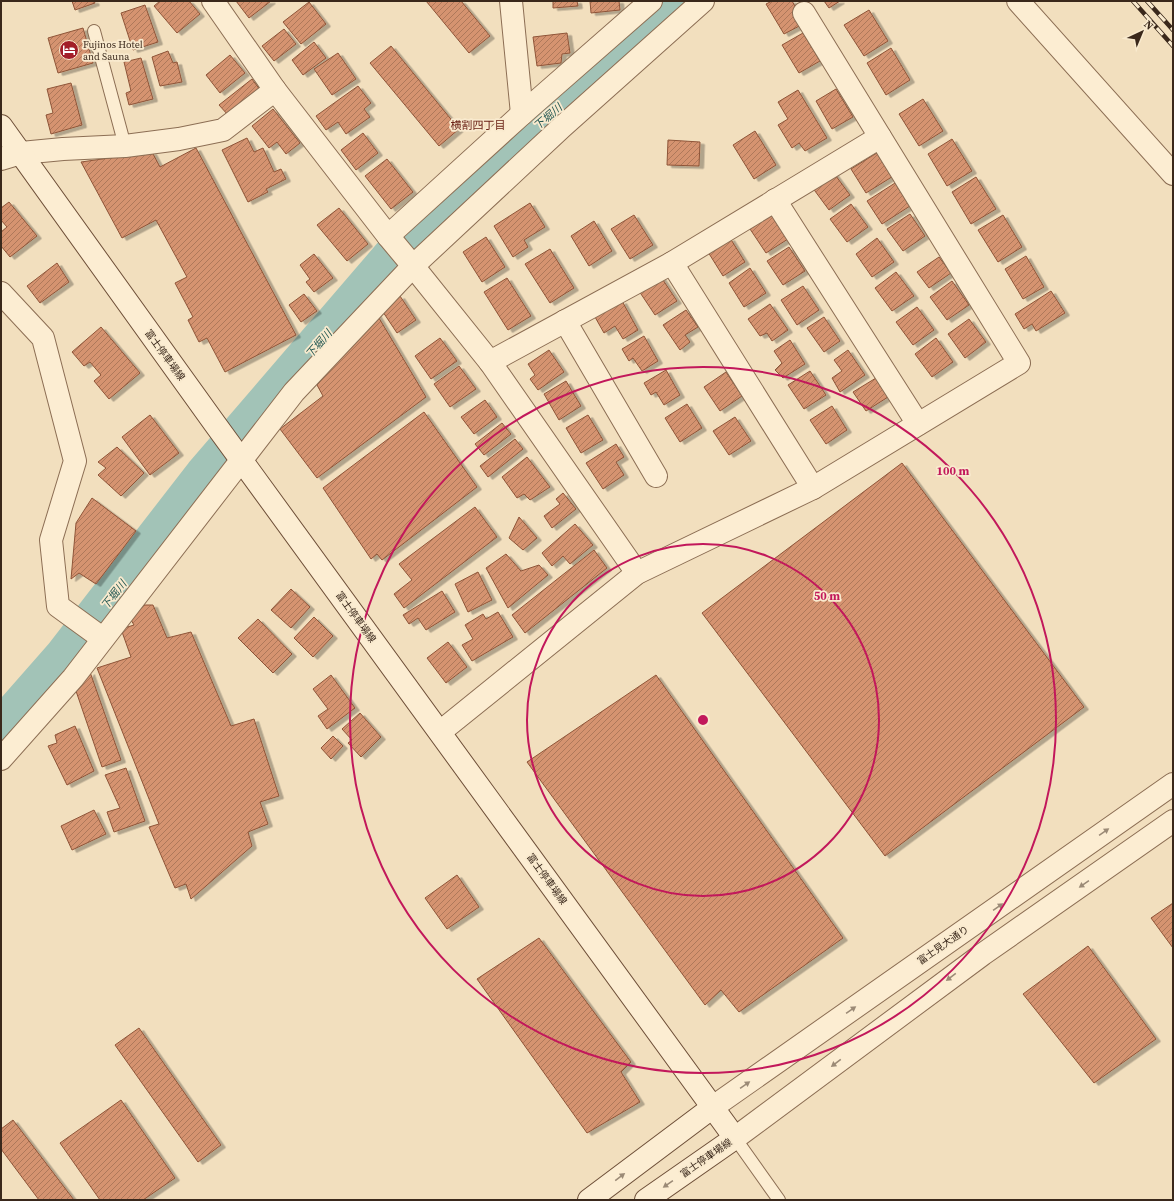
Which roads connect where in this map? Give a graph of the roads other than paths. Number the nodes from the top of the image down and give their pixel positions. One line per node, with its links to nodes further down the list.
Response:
1 (212, 1): 8 (street)
2 (511, 1): 9 (street)
3 (651, 1): 9 (street)
4 (703, 1): 18 (street)
5 (1018, 1): 14 (street)
6 (804, 13): 11 (street)
7 (94, 31): 12 (lane)
8 (275, 90): 12 (street); 16 (street)
9 (522, 114): 16 (street)
10 (1, 126): 13 (street, 富士停車場線)
11 (880, 137): 15 (street); 22 (street)
12 (124, 146): 13 (street)
13 (11, 156): 23 (street, 富士停車場線)
14 (1173, 174)
15 (775, 200): 17 (street); 22 (street)
16 (388, 236): 18 (street)
17 (672, 263): 20 (street); 25 (street)
18 (414, 266): 21 (street); 23 (street)
19 (1, 293): 27 (street)
20 (565, 321): 21 (street); 24 (street)
21 (490, 362): 26 (street)
22 (918, 424): 25 (street)
23 (241, 459): 27 (street); 28 (street, 富士停車場線)
24 (656, 476)
25 (813, 488): 26 (street)
26 (638, 573): 28 (street)
27 (102, 638): 29 (street)
28 (440, 732): 32 (street, 富士停車場線)
29 (1, 759)
30 (1173, 784): 32 (street, 富士見大通り, one-way to 30)
31 (1173, 821): 33 (street, one-way to 33)
32 (713, 1107): 33 (street, 富士停車場線); 34 (street, one-way to 32)
33 (735, 1138): 35 (street, 富士停車場線, one-way to 35); 36 (lane)
34 (589, 1200)
35 (646, 1200)
36 (779, 1200)

